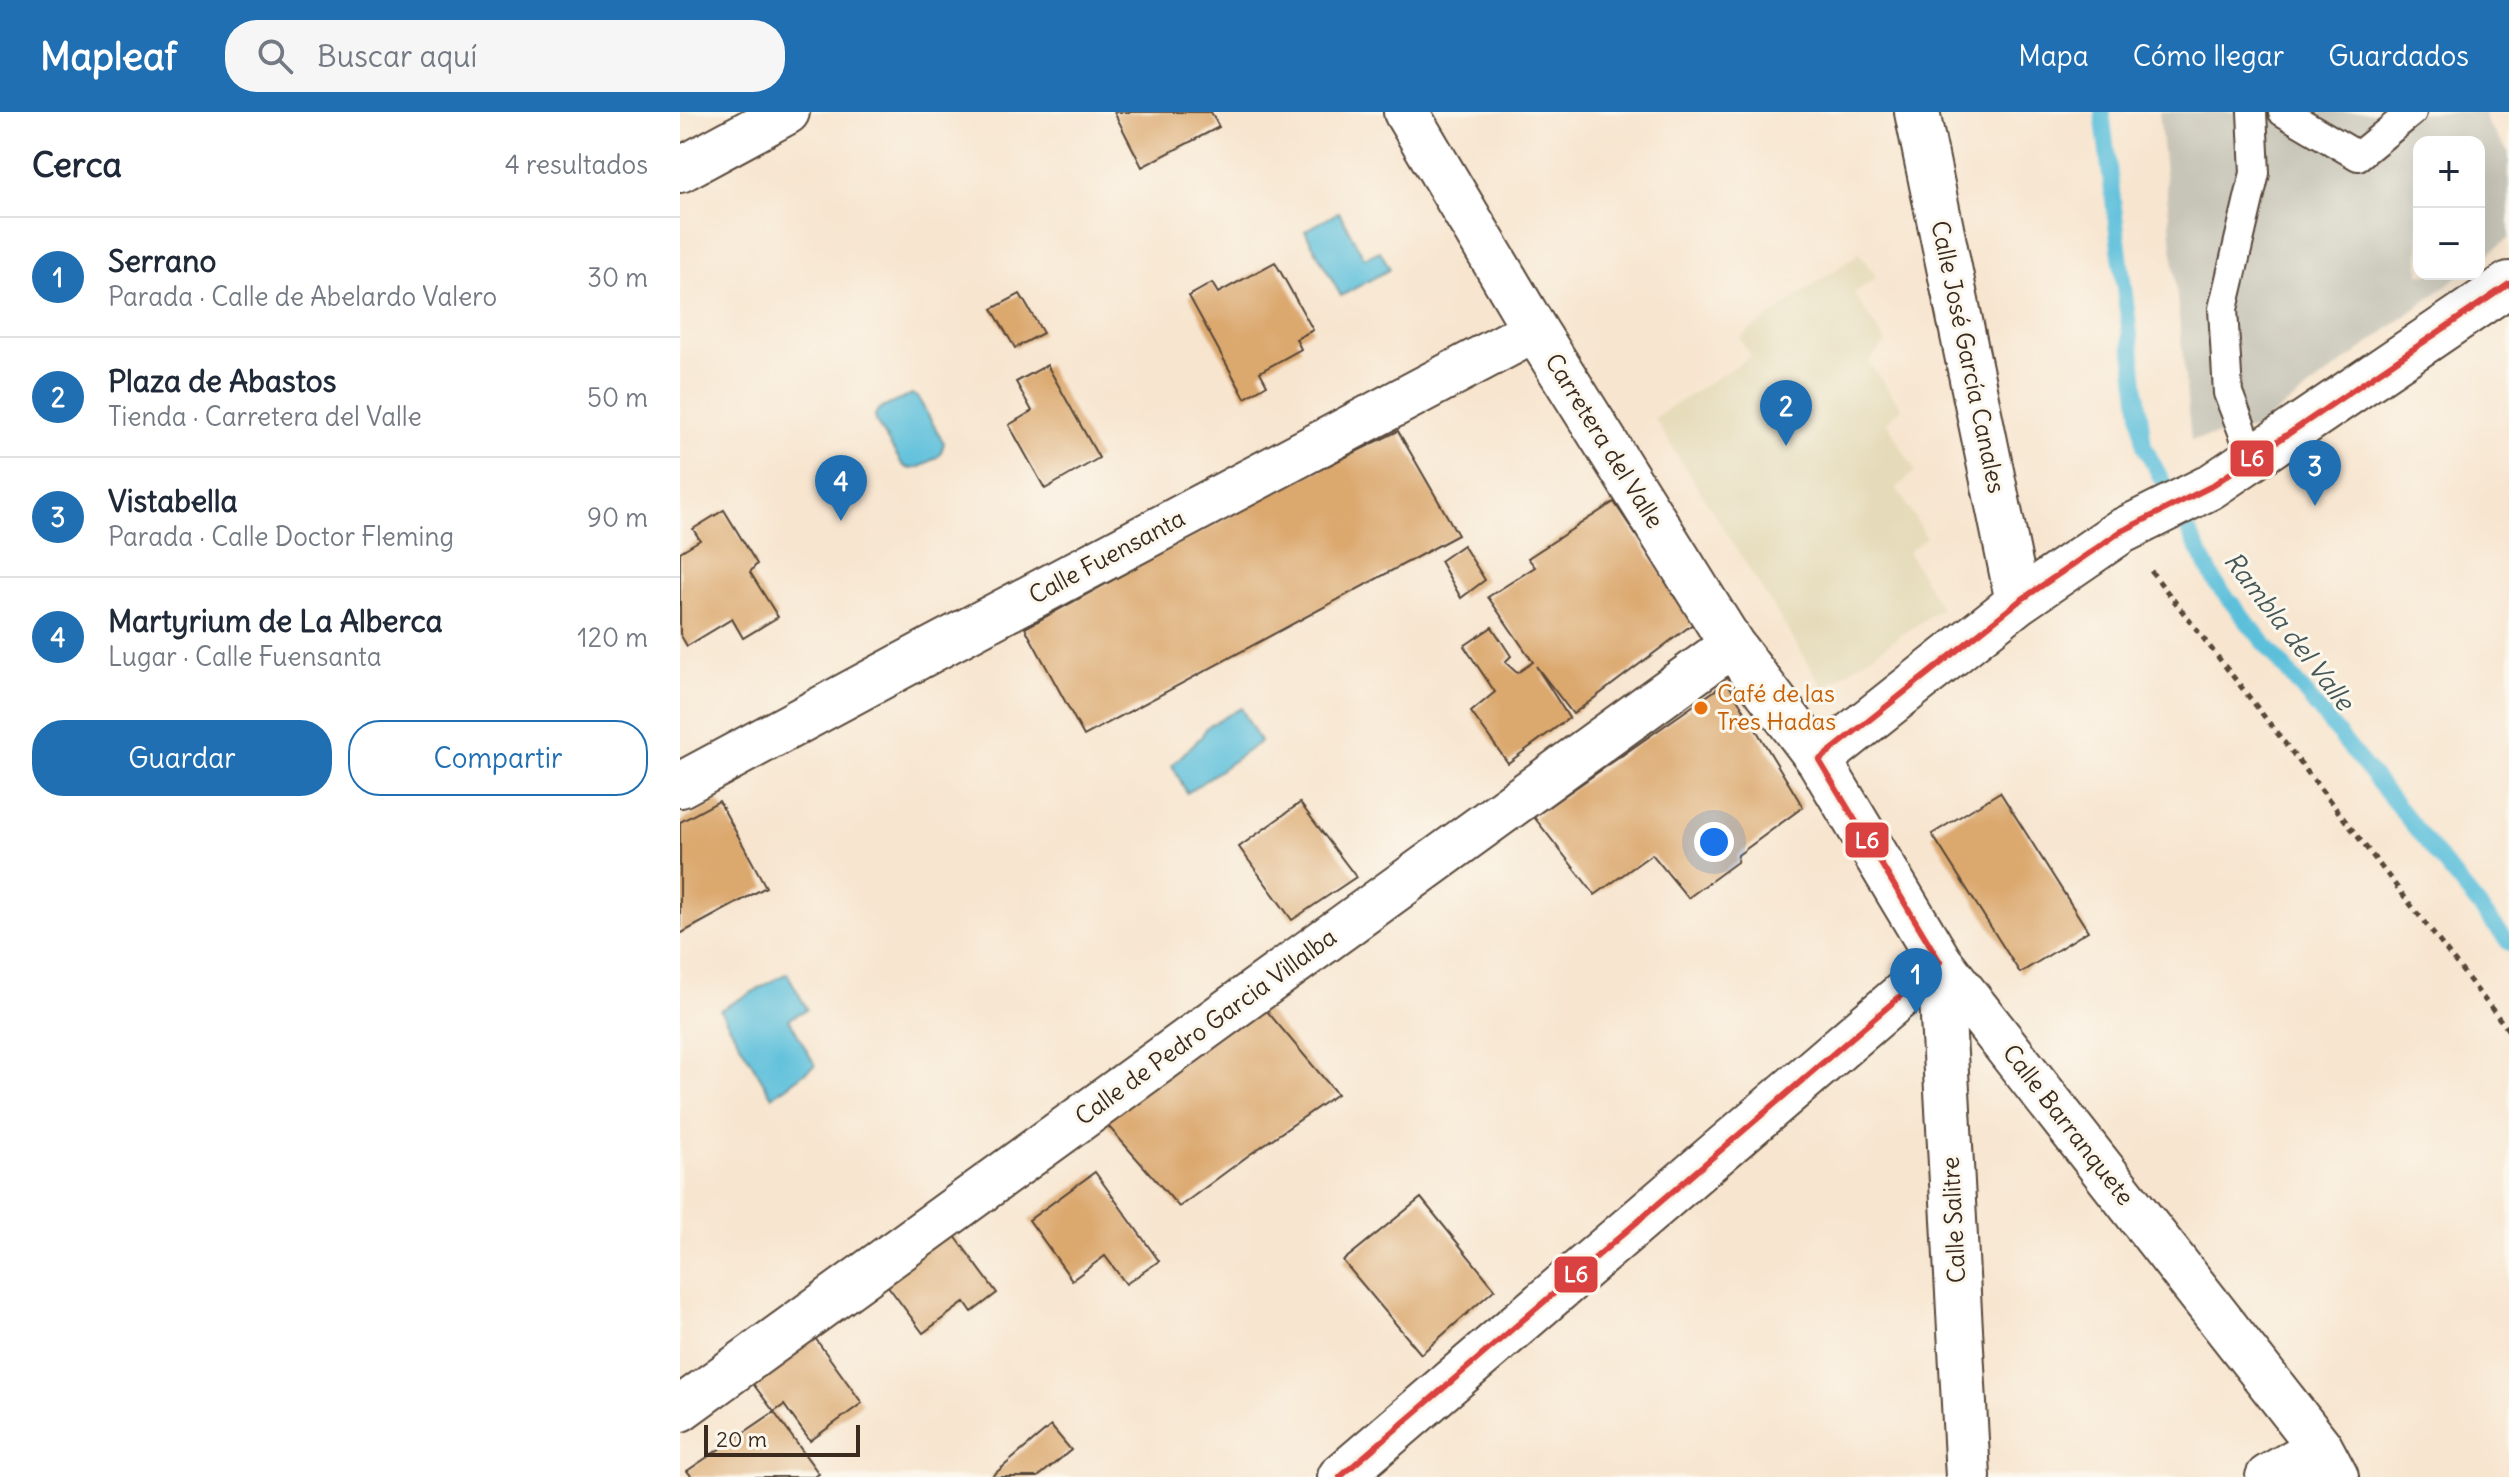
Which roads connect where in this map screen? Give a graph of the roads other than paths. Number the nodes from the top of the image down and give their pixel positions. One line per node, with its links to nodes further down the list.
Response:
1 (787, 112): 7 (street)
2 (1406, 112): 9 (street, Carretera del Valle)
3 (1917, 112): 11 (street, Calle José García Canales)
4 (2252, 112): 10 (lane)
5 (2283, 112): 6 (lane)
6 (2412, 112)
7 (680, 170)
8 (2509, 284): 10 (street)
9 (1535, 330): 12 (street, Carretera del Valle); 14 (street, Calle Fuensanta)
10 (2253, 458): 11 (street)
11 (2018, 602): 13 (street)
12 (1732, 645): 13 (street, Carretera del Valle); 16 (street, Calle de Pedro Garcia Villalba)
13 (1819, 760): 15 (street, Calle Barranquete)
14 (680, 785)
15 (1940, 962): 17 (street, Calle Barranquete); 18 (street); 19 (street, Calle Salitre)
16 (680, 1409)
17 (2328, 1462): 20 (street)
18 (1340, 1477)
19 (1968, 1477)
20 (2268, 1477)

